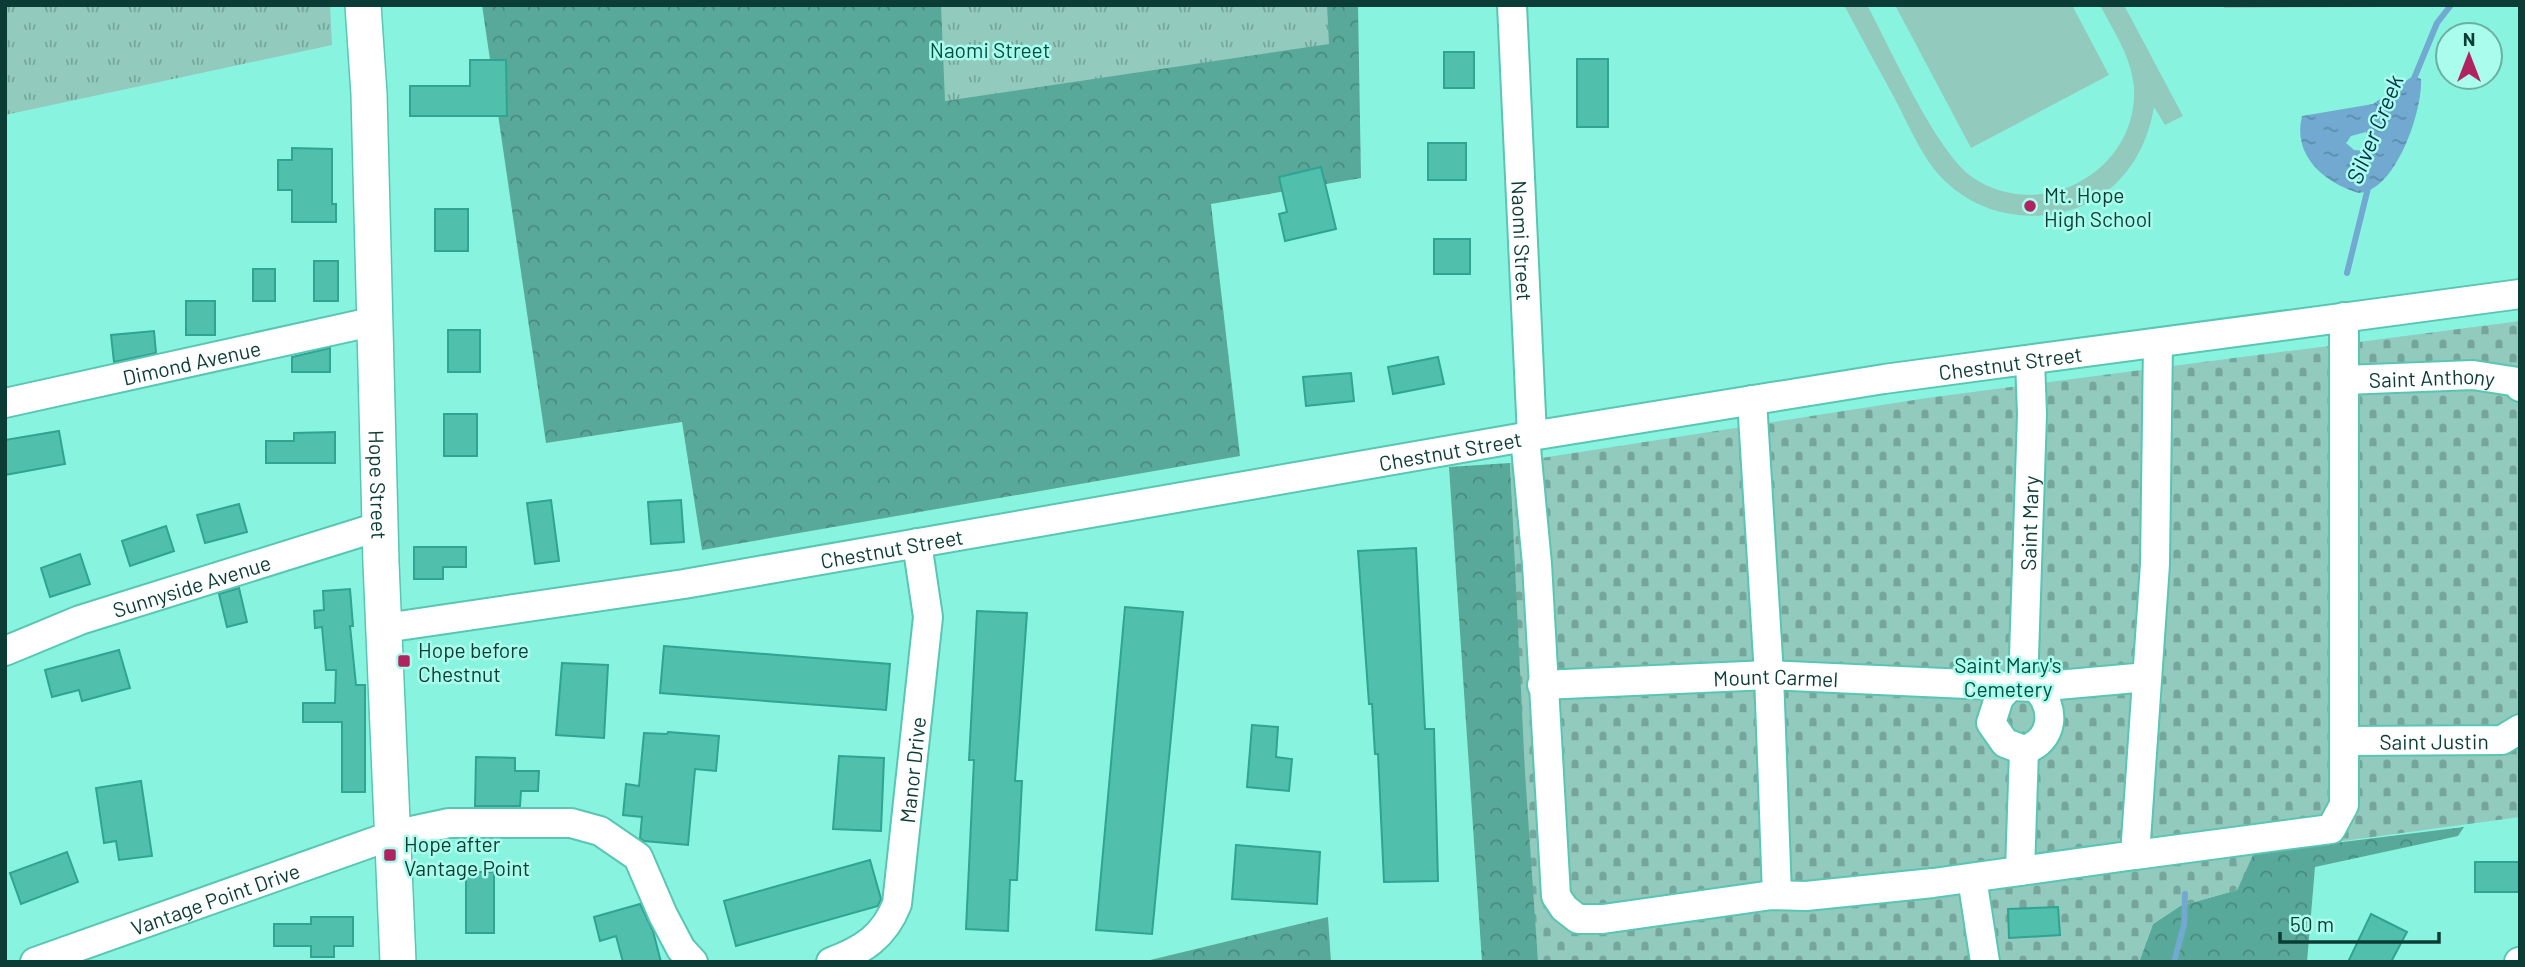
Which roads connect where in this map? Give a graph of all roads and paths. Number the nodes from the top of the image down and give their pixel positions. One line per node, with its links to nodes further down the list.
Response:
1 (363, 5): 5 (main road, Hope Street)
2 (1512, 5): 12 (street, Naomi Street)
3 (2520, 294): 4 (street, Chestnut Street)
4 (2344, 317): 6 (street, Chestnut Street); 8 (street)
5 (376, 321): 11 (street, Dimond Avenue); 13 (main road, Hope Street)
6 (2158, 343): 7 (street, Chestnut Street); 18 (street)
7 (2030, 359): 10 (street, Chestnut Street); 20 (street, Saint Mary)
8 (2344, 380): 9 (street, Saint Anthony); 22 (street)
9 (2519, 385)
10 (1752, 400): 12 (street, Chestnut Street); 17 (street)
11 (5, 403)
12 (1529, 437): 14 (street, Chestnut Street); 19 (street, Naomi Street)
13 (381, 526): 15 (main road, Hope Street); 16 (street, Sunnyside Avenue)
14 (917, 543): 15 (street, Chestnut Street); 32 (street, Manor Drive)
15 (385, 628): 24 (main road, Hope Street)
16 (5, 651)
17 (1769, 675): 19 (street, Mount Carmel); 20 (street, Mount Carmel); 28 (street)
18 (2147, 677): 20 (street, Mount Carmel); 25 (street)
19 (1542, 685): 28 (street, Naomi Street)
20 (2022, 687): 23 (street); 23 (street)
21 (2520, 729): 22 (street, Saint Justin)
22 (2345, 741): 25 (street, Naomi Street)
23 (2024, 750): 26 (street)
24 (393, 835): 29 (street, Vantage Point Drive); 30 (main road, Hope Street); 31 (street)
25 (2135, 855): 26 (street, Naomi Street)
26 (2020, 871): 27 (street, Naomi Street)
27 (1972, 878): 28 (street, Naomi Street); 33 (street)
28 (1776, 895)
29 (36, 962)
30 (398, 962)
31 (693, 962)
32 (831, 962)
33 (1985, 962)

